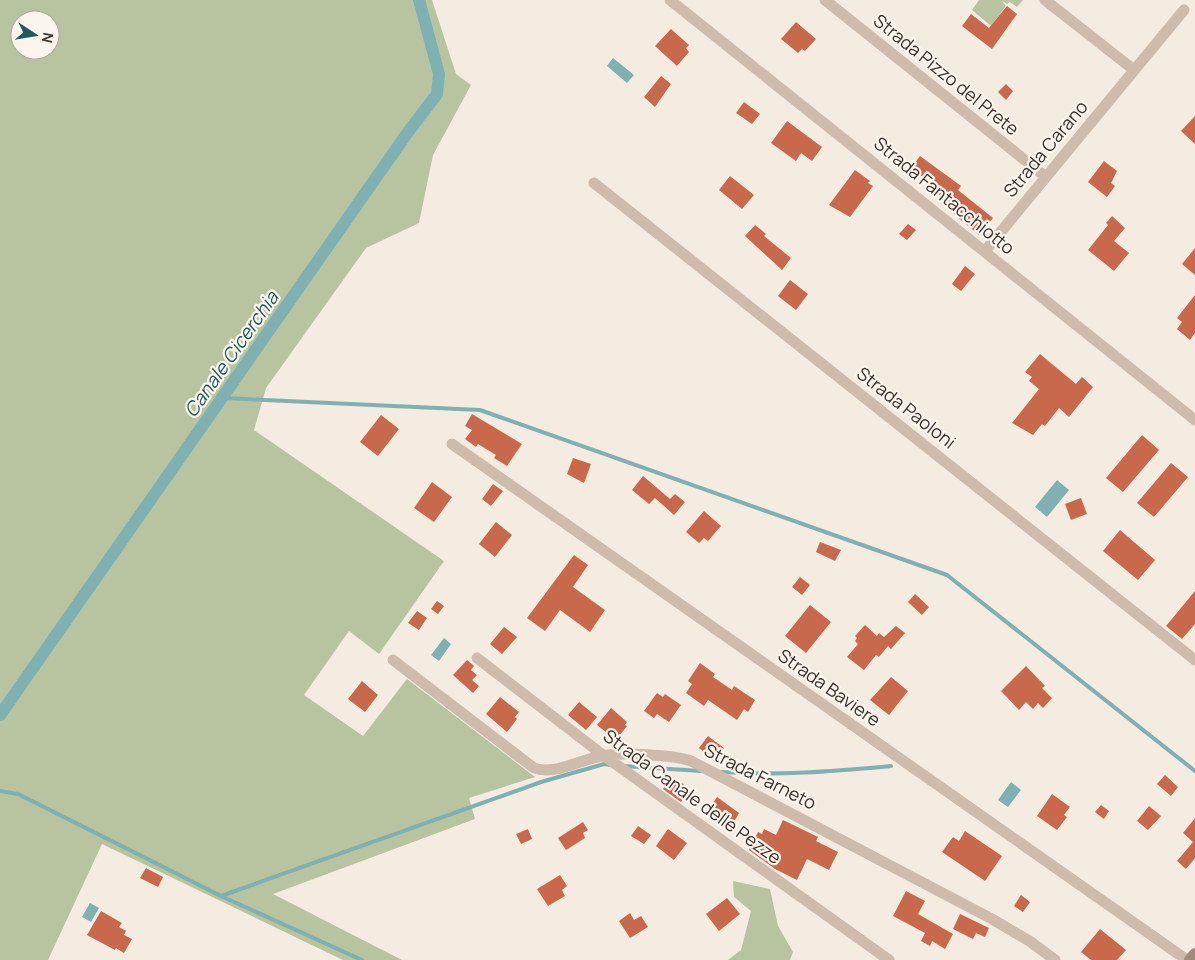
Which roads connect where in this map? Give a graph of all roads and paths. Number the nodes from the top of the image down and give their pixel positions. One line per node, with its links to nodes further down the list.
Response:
1 (670, 0): 8 (street, Strada Fantacchiotto)
2 (825, 0): 6 (street, Strada Pizzo del Prete)
3 (1045, 0): 5 (street)
4 (1184, 10): 5 (street, Strada Carano)
5 (1134, 70): 6 (street, Strada Carano)
6 (1046, 177): 8 (street, Strada Carano)
7 (594, 183): 13 (street, Strada Paoloni)
8 (985, 251): 9 (street, Strada Fantacchiotto)
9 (1195, 420)
10 (452, 444): 18 (street, Strada Baviere)
11 (477, 658): 14 (street, Strada Canale delle Pezze)
12 (393, 660): 14 (street, Strada Farneto)
13 (1195, 660)
14 (603, 755): 16 (street, Strada Canale delle Pezze); 17 (street, Strada Farneto)
15 (1195, 954): 18 (street)
16 (889, 960)
17 (1055, 960)
18 (1189, 960)

